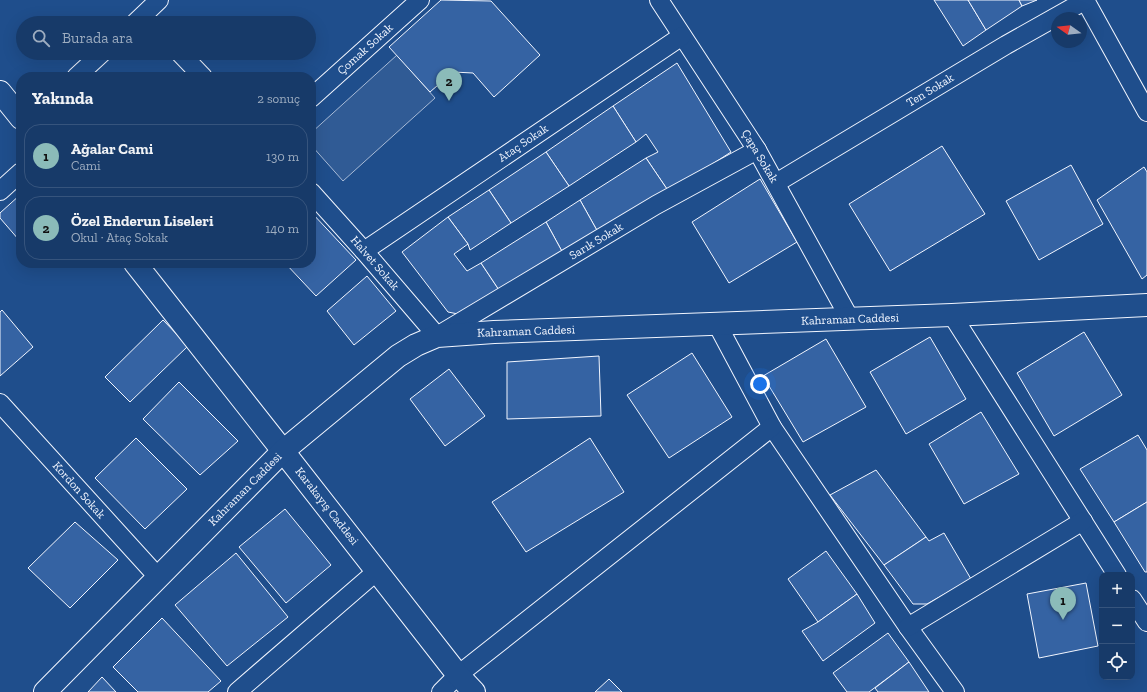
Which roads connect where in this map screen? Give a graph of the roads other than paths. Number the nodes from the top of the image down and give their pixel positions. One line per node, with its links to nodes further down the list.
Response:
1 (159, 0): 5 (street)
2 (420, 0): 12 (street, Çomak Sokak)
3 (659, 0): 6 (street, Çapa Sokak)
4 (1085, 0): 14 (street); 17 (street, Ten Sokak)
5 (146, 16)
6 (682, 36): 15 (street, Çapa Sokak); 20 (street, Ataç Sokak)
7 (94, 60): 9 (street)
8 (187, 60): 10 (street)
9 (81, 72)
10 (198, 72)
11 (0, 92): 13 (street)
12 (316, 94)
13 (16, 112)
14 (1147, 112)
15 (756, 150): 17 (street, Çapa Sokak); 26 (street, Sarık Sokak)
16 (16, 177): 18 (street)
17 (776, 183): 24 (street, Çapa Sokak)
18 (0, 191)
19 (316, 197): 20 (street, Halvet Sokak)
20 (364, 250): 26 (street, Halvet Sokak)
21 (139, 268): 29 (street, Karakayış Caddesi)
22 (1147, 305): 23 (street, Kahraman Caddesi)
23 (952, 315): 24 (street, Kahraman Caddesi); 30 (street)
24 (850, 319): 25 (street, Kahraman Caddesi)
25 (717, 324): 26 (street, Kahraman Caddesi); 28 (street)
26 (437, 336): 29 (street, Kahraman Caddesi)
27 (0, 403): 33 (street, Kordon Sokak)
28 (772, 427): 36 (street); 37 (street)
29 (284, 451): 31 (street, Karakayış Caddesi); 33 (street, Kahraman Caddesi)
30 (1083, 521): 32 (street); 36 (street)
31 (377, 571): 37 (street, Karakayış Caddesi); 39 (street)
32 (1115, 572)
33 (158, 577): 38 (street, Kahraman Caddesi)
34 (1139, 602): 35 (street)
35 (1147, 622)
36 (908, 627): 42 (street)
37 (458, 676): 40 (street); 41 (street, Karakayış Caddesi)
38 (45, 692)
39 (237, 692)
40 (441, 692)
41 (474, 692)
42 (955, 692)

